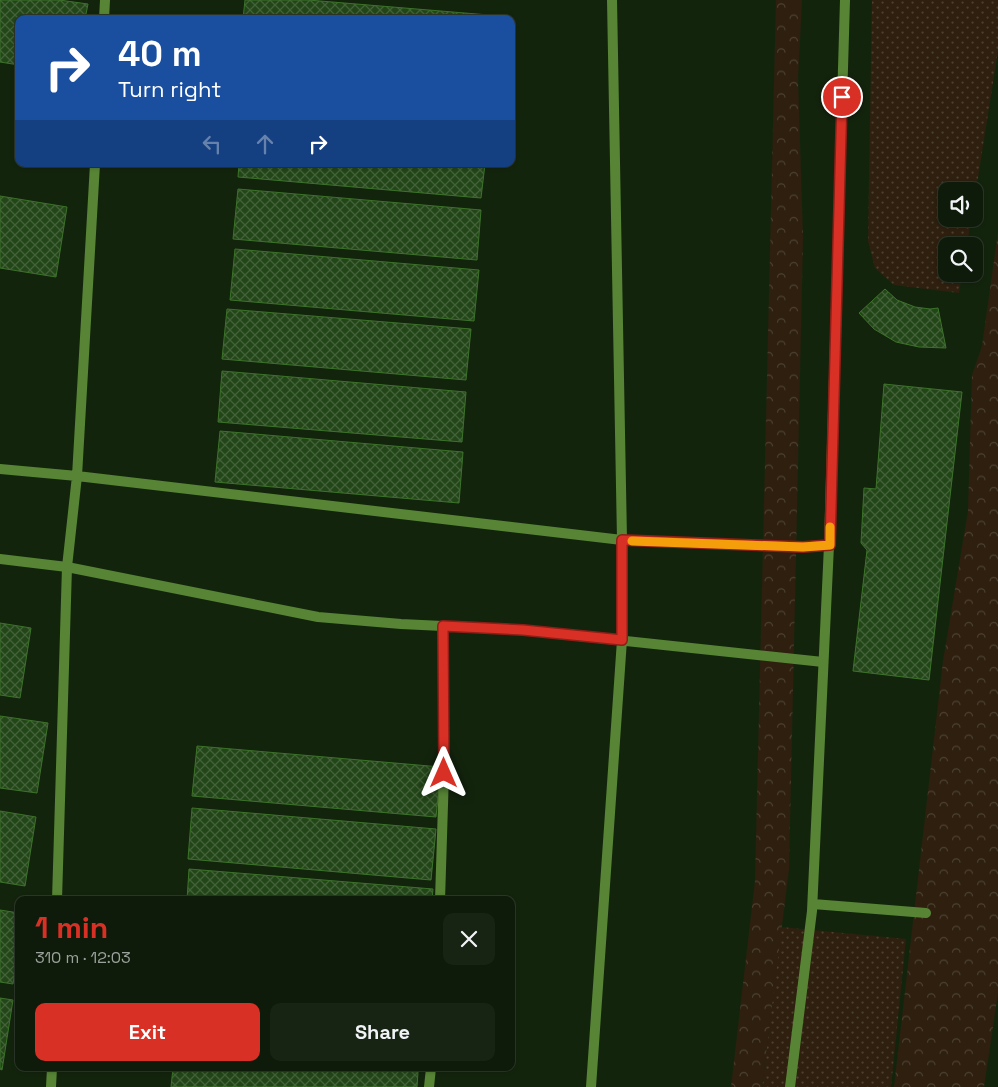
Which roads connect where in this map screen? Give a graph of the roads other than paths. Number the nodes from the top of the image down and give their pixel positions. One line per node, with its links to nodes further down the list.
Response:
1 (105, 0): 4 (street)
2 (612, 0): 8 (street)
3 (845, 0): 9 (street)
4 (104, 15)
5 (95, 167): 7 (street)
6 (0, 469): 7 (street)
7 (77, 476): 8 (street); 11 (street)
8 (622, 540): 9 (street); 13 (street)
9 (830, 545): 14 (street)
10 (0, 558): 11 (street)
11 (67, 567): 12 (street); 15 (street)
12 (443, 626): 13 (street); 16 (street)
13 (622, 640): 14 (street); 23 (street)
14 (823, 662): 17 (street)
15 (57, 896)
16 (440, 896)
17 (813, 904): 18 (street); 24 (street)
18 (926, 913)
19 (52, 1071): 21 (street)
20 (430, 1071): 22 (street)
21 (51, 1087)
22 (429, 1087)
23 (591, 1087)
24 (790, 1087)

